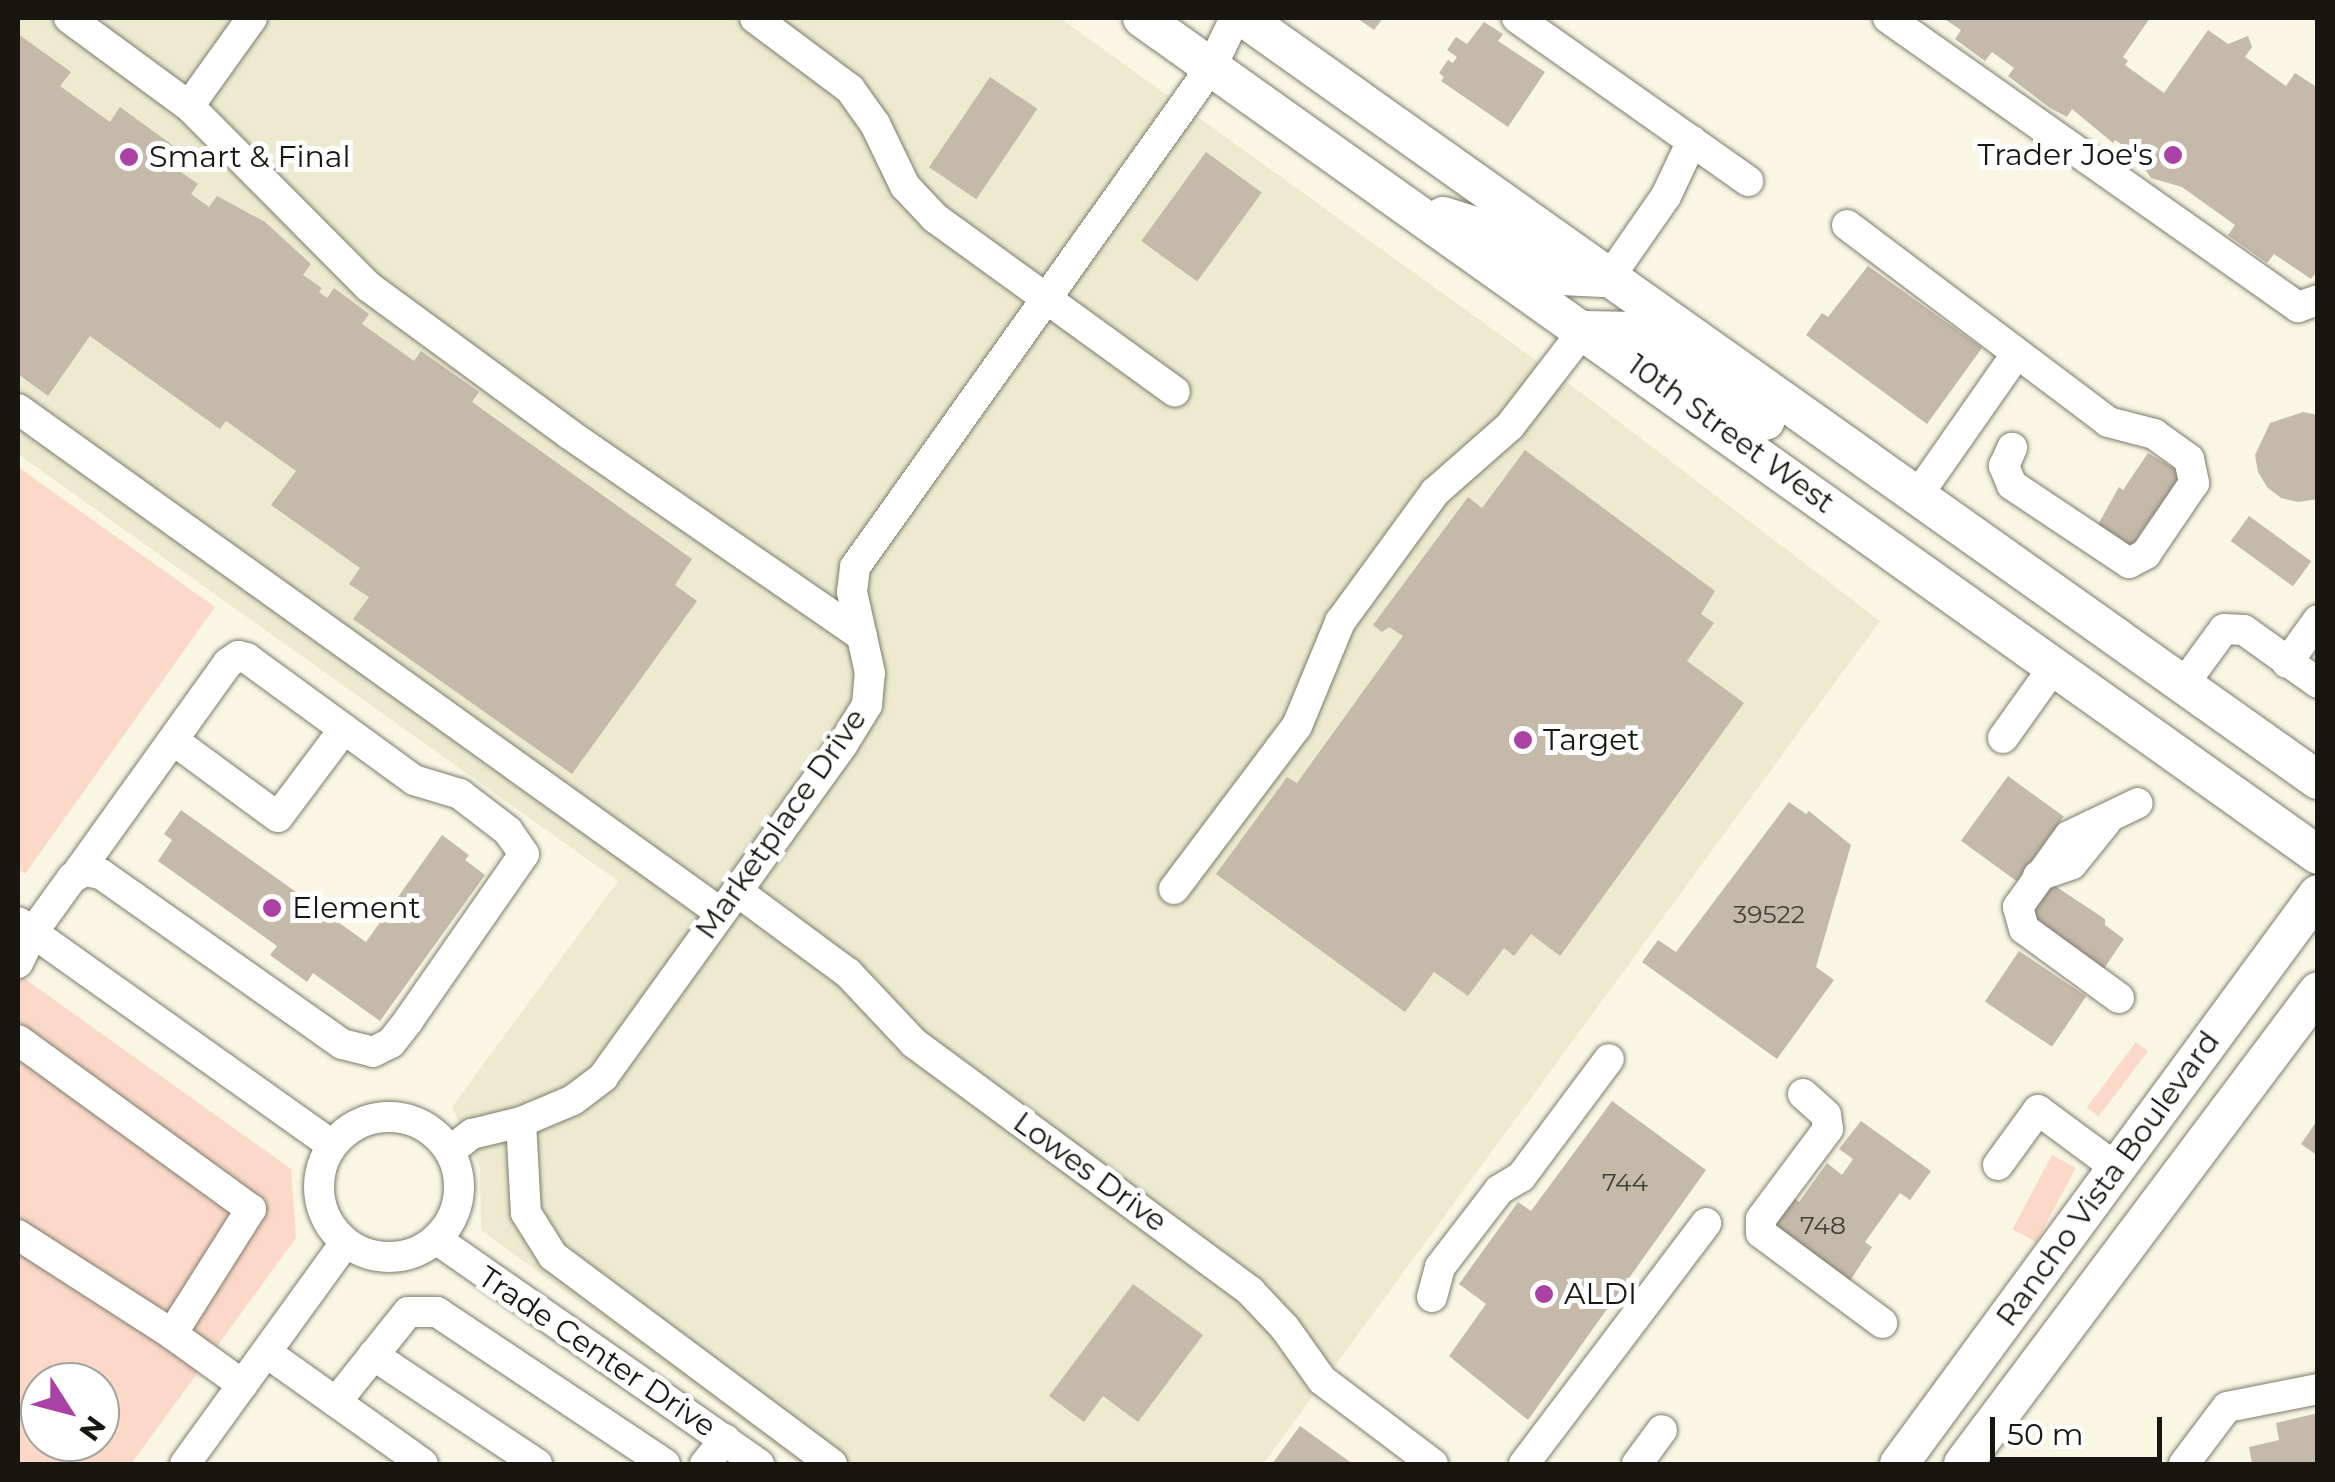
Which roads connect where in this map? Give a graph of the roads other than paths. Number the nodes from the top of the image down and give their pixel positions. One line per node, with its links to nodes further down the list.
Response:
1 (69, 18): 10 (street)
2 (252, 18): 10 (street)
3 (754, 18): 16 (street)
4 (1142, 18): 9 (main road, 10th Street West)
5 (1236, 18): 9 (street, Marketplace Drive)
6 (1244, 18): 15 (main road, 10th Street West)
7 (1517, 18): 11 (street)
8 (1888, 18): 17 (street)
9 (1212, 66): 13 (main road, 10th Street West); 16 (street, Marketplace Drive)
10 (189, 106): 26 (street)
11 (1692, 141): 12 (street); 15 (street)
12 (1748, 181)
13 (1408, 204): 15 (main road); 18 (main road, 10th Street West)
14 (1847, 226): 19 (street)
15 (1609, 278): 23 (main road, 10th Street West)
16 (1047, 298): 20 (street); 26 (street, Marketplace Drive)
17 (2318, 300)
18 (1584, 330): 23 (main road); 28 (main road, 10th Street West); 38 (street)
19 (2017, 353): 22 (street); 24 (street)
20 (1176, 392)
21 (18, 409): 40 (street, Lowes Drive)
22 (2012, 448)
23 (1882, 472): 24 (main road, 10th Street West)
24 (1917, 496): 30 (main road, 10th Street West)
25 (2318, 620): 27 (street)
26 (862, 636): 40 (street, Marketplace Drive)
27 (2287, 663): 29 (street); 30 (street)
28 (2054, 666): 32 (street); 36 (main road, 10th Street West)
29 (2318, 683)
30 (2183, 685): 34 (main road, 10th Street West)
31 (344, 729): 33 (street); 33 (street); 37 (street)
32 (2003, 738)
33 (173, 740): 37 (street)
34 (2318, 780)
35 (2138, 804): 44 (street)
36 (2318, 854)
37 (78, 872): 41 (street)
38 (1174, 889)
39 (2318, 894): 52 (main road, Rancho Vista Boulevard)
40 (729, 902): 48 (street, Marketplace Drive); 74 (street, Lowes Drive)
41 (25, 927): 42 (street); 49 (street)
42 (18, 963)
43 (2318, 991): 66 (main road, Rancho Vista Boulevard)
44 (2119, 998)
45 (18, 1040): 59 (street)
46 (1609, 1060): 57 (street)
47 (1803, 1094): 58 (street)
48 (522, 1122): 50 (street, Marketplace Drive); 73 (street)
49 (332, 1146): 50 (street); 56 (street)
50 (450, 1151): 55 (street)
51 (1998, 1165): 52 (street)
52 (2115, 1167): 78 (main road, Rancho Vista Boulevard)
53 (1706, 1223): 75 (street)
54 (18, 1235): 59 (street)
55 (436, 1239): 56 (street); 65 (street, Trade Center Drive)
56 (346, 1243): 60 (street)
57 (1432, 1296)
58 (1882, 1323)
59 (172, 1334): 62 (street)
60 (266, 1354): 62 (street); 64 (street)
61 (374, 1355): 64 (street); 69 (street); 70 (street)
62 (243, 1386): 67 (street)
63 (2318, 1390): 79 (street)
64 (336, 1402): 68 (street)
65 (725, 1439): 71 (street); 72 (street, Trade Center Drive)
66 (1968, 1463)
67 (185, 1464)
68 (423, 1464)
69 (537, 1464)
70 (665, 1464)
71 (705, 1464)
72 (759, 1464)
73 (832, 1464)
74 (1433, 1464)
75 (1524, 1464)
76 (1637, 1464): 77 (street)
77 (1652, 1464)
78 (1899, 1464)
79 (2184, 1464)

